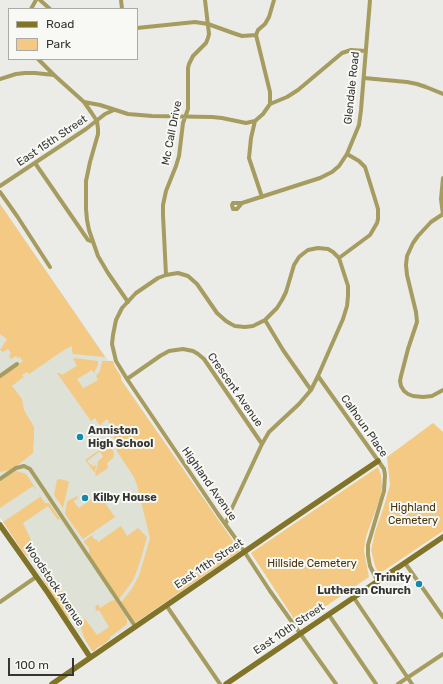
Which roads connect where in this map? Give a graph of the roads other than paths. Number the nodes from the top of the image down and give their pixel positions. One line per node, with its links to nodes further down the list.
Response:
1 (40, 0): 5 (street)
2 (205, 0): 6 (street, Mc Call Drive)
3 (274, 0): 8 (street)
4 (370, 0): 9 (street, Glendale Road)
5 (49, 8)
6 (208, 24): 7 (street); 8 (street); 18 (street, Mc Call Drive)
7 (138, 28)
8 (256, 35): 16 (street)
9 (366, 51): 12 (street, Glendale Road); 16 (street)
10 (39, 60): 11 (street)
11 (54, 75): 13 (street); 15 (street)
12 (364, 78): 14 (street); 21 (street, Glendale Road)
13 (0, 80)
14 (443, 94)
15 (84, 102): 17 (street, East 15th Street); 19 (street)
16 (270, 104): 20 (street)
17 (114, 109): 18 (street, East 15th Street); 19 (street, East 15th Street)
18 (185, 117): 20 (street, East 15th Street); 32 (street, Mc Call Drive)
19 (97, 121): 22 (street, East 15th Street); 29 (street)
20 (255, 121): 26 (street)
21 (347, 154): 26 (street, Glendale Road); 30 (street)
22 (34, 164): 24 (street, East 15th Street); 29 (street)
23 (443, 178): 28 (street)
24 (0, 186)
25 (0, 193): 31 (street)
26 (262, 196): 27 (street, Glendale Road)
27 (242, 203)
28 (443, 214): 40 (street)
29 (93, 242): 33 (street)
30 (338, 258): 34 (street); 37 (street)
31 (50, 267)
32 (166, 275): 33 (street, Highland Avenue); 34 (street)
33 (128, 302): 38 (street, Highland Avenue)
34 (265, 320): 39 (street)
35 (17, 364): 36 (street)
36 (0, 376)
37 (318, 376): 39 (street); 42 (street, Calhoun Place)
38 (127, 379): 41 (street, Crescent Avenue); 44 (street, Highland Avenue)
39 (311, 390): 41 (street)
40 (443, 390)
41 (262, 444): 44 (street)
42 (378, 461): 47 (street, East 11th Street); 50 (street, Calhoun Place)
43 (0, 479): 56 (street)
44 (226, 523): 47 (street, Highland Avenue)
45 (0, 525): 49 (street, Woodstock Avenue)
46 (443, 537): 48 (street, East 10th Street)
47 (244, 552): 53 (street, East 11th Street); 57 (street, Highland Avenue)
48 (405, 563): 50 (street, East 10th Street); 55 (street)
49 (36, 577): 52 (street); 59 (street, Woodstock Avenue)
50 (378, 582): 51 (street, East 10th Street)
51 (354, 598): 54 (street, East 10th Street); 60 (street)
52 (0, 602)
53 (166, 605): 56 (street, East 11th Street); 62 (street)
54 (329, 615): 57 (street, East 10th Street); 65 (street)
55 (443, 617)
56 (135, 626): 59 (street, East 11th Street)
57 (300, 634): 63 (street, East 10th Street); 64 (street, Highland Avenue)
58 (443, 654): 60 (street)
59 (90, 657): 61 (street, East 11th Street)
60 (408, 677): 66 (street); 67 (street)
61 (52, 684)
62 (220, 684)
63 (226, 684)
64 (336, 684)
65 (376, 684)
66 (398, 684)
67 (412, 684)

